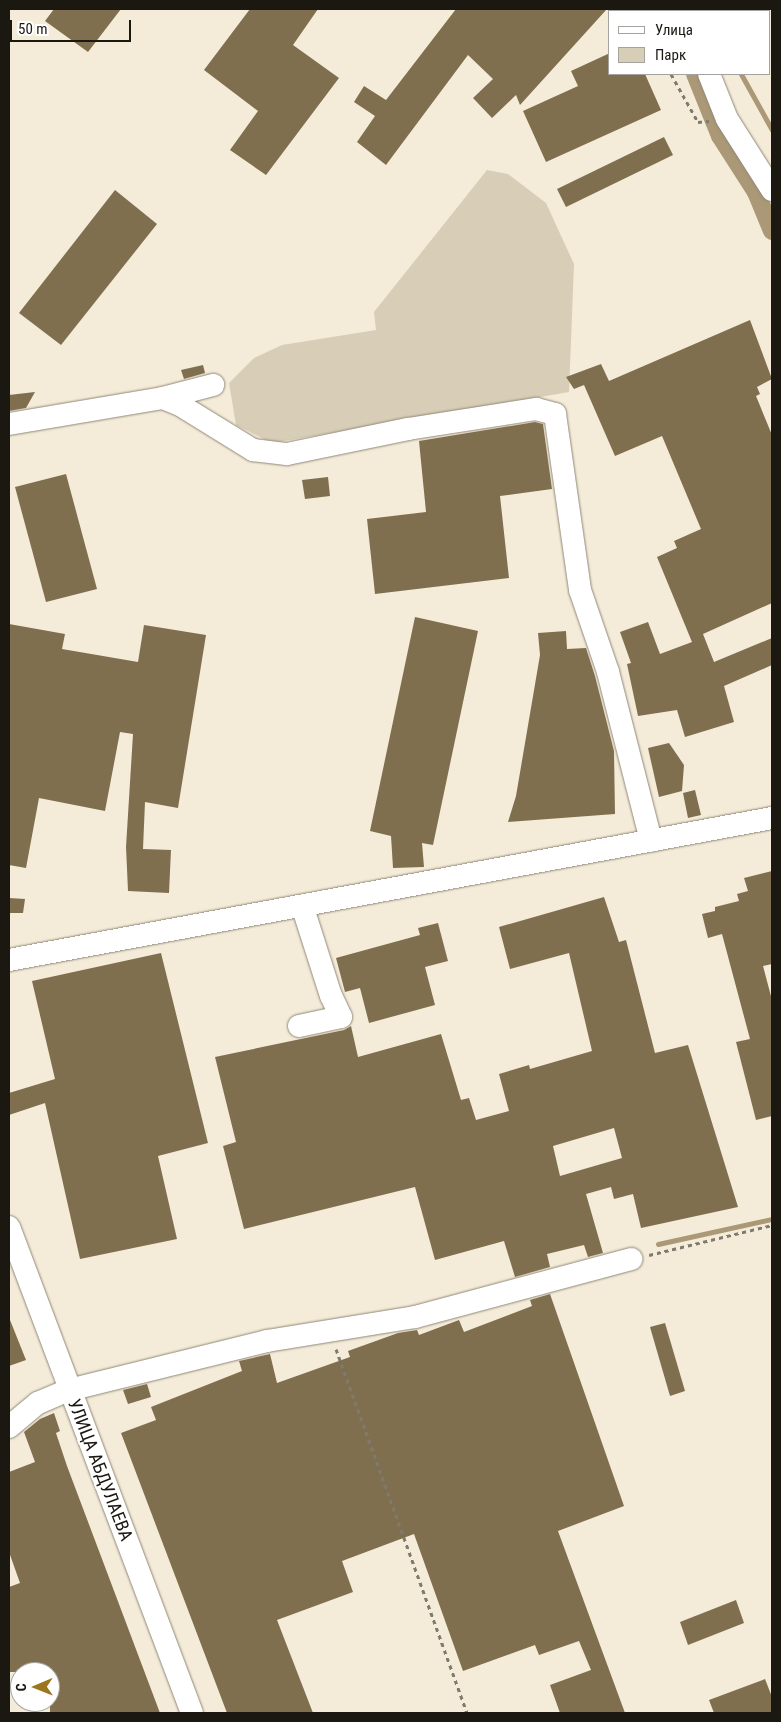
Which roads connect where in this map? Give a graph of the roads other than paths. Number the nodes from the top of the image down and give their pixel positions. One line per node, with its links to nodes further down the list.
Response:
1 (709, 75): 2 (street)
2 (772, 190)
3 (212, 385): 4 (street)
4 (163, 398): 5 (street); 7 (street)
5 (9, 424)
6 (772, 818): 7 (street)
7 (651, 841): 8 (street)
8 (305, 915): 9 (street); 10 (street)
9 (9, 960)
10 (299, 1026)
11 (9, 1227): 13 (street, УЛИЦА АБДУЛАЕВА)
12 (631, 1259): 13 (street)
13 (69, 1390): 14 (street); 15 (street, УЛИЦА АБДУЛАЕВА)
14 (9, 1427)
15 (192, 1713)

